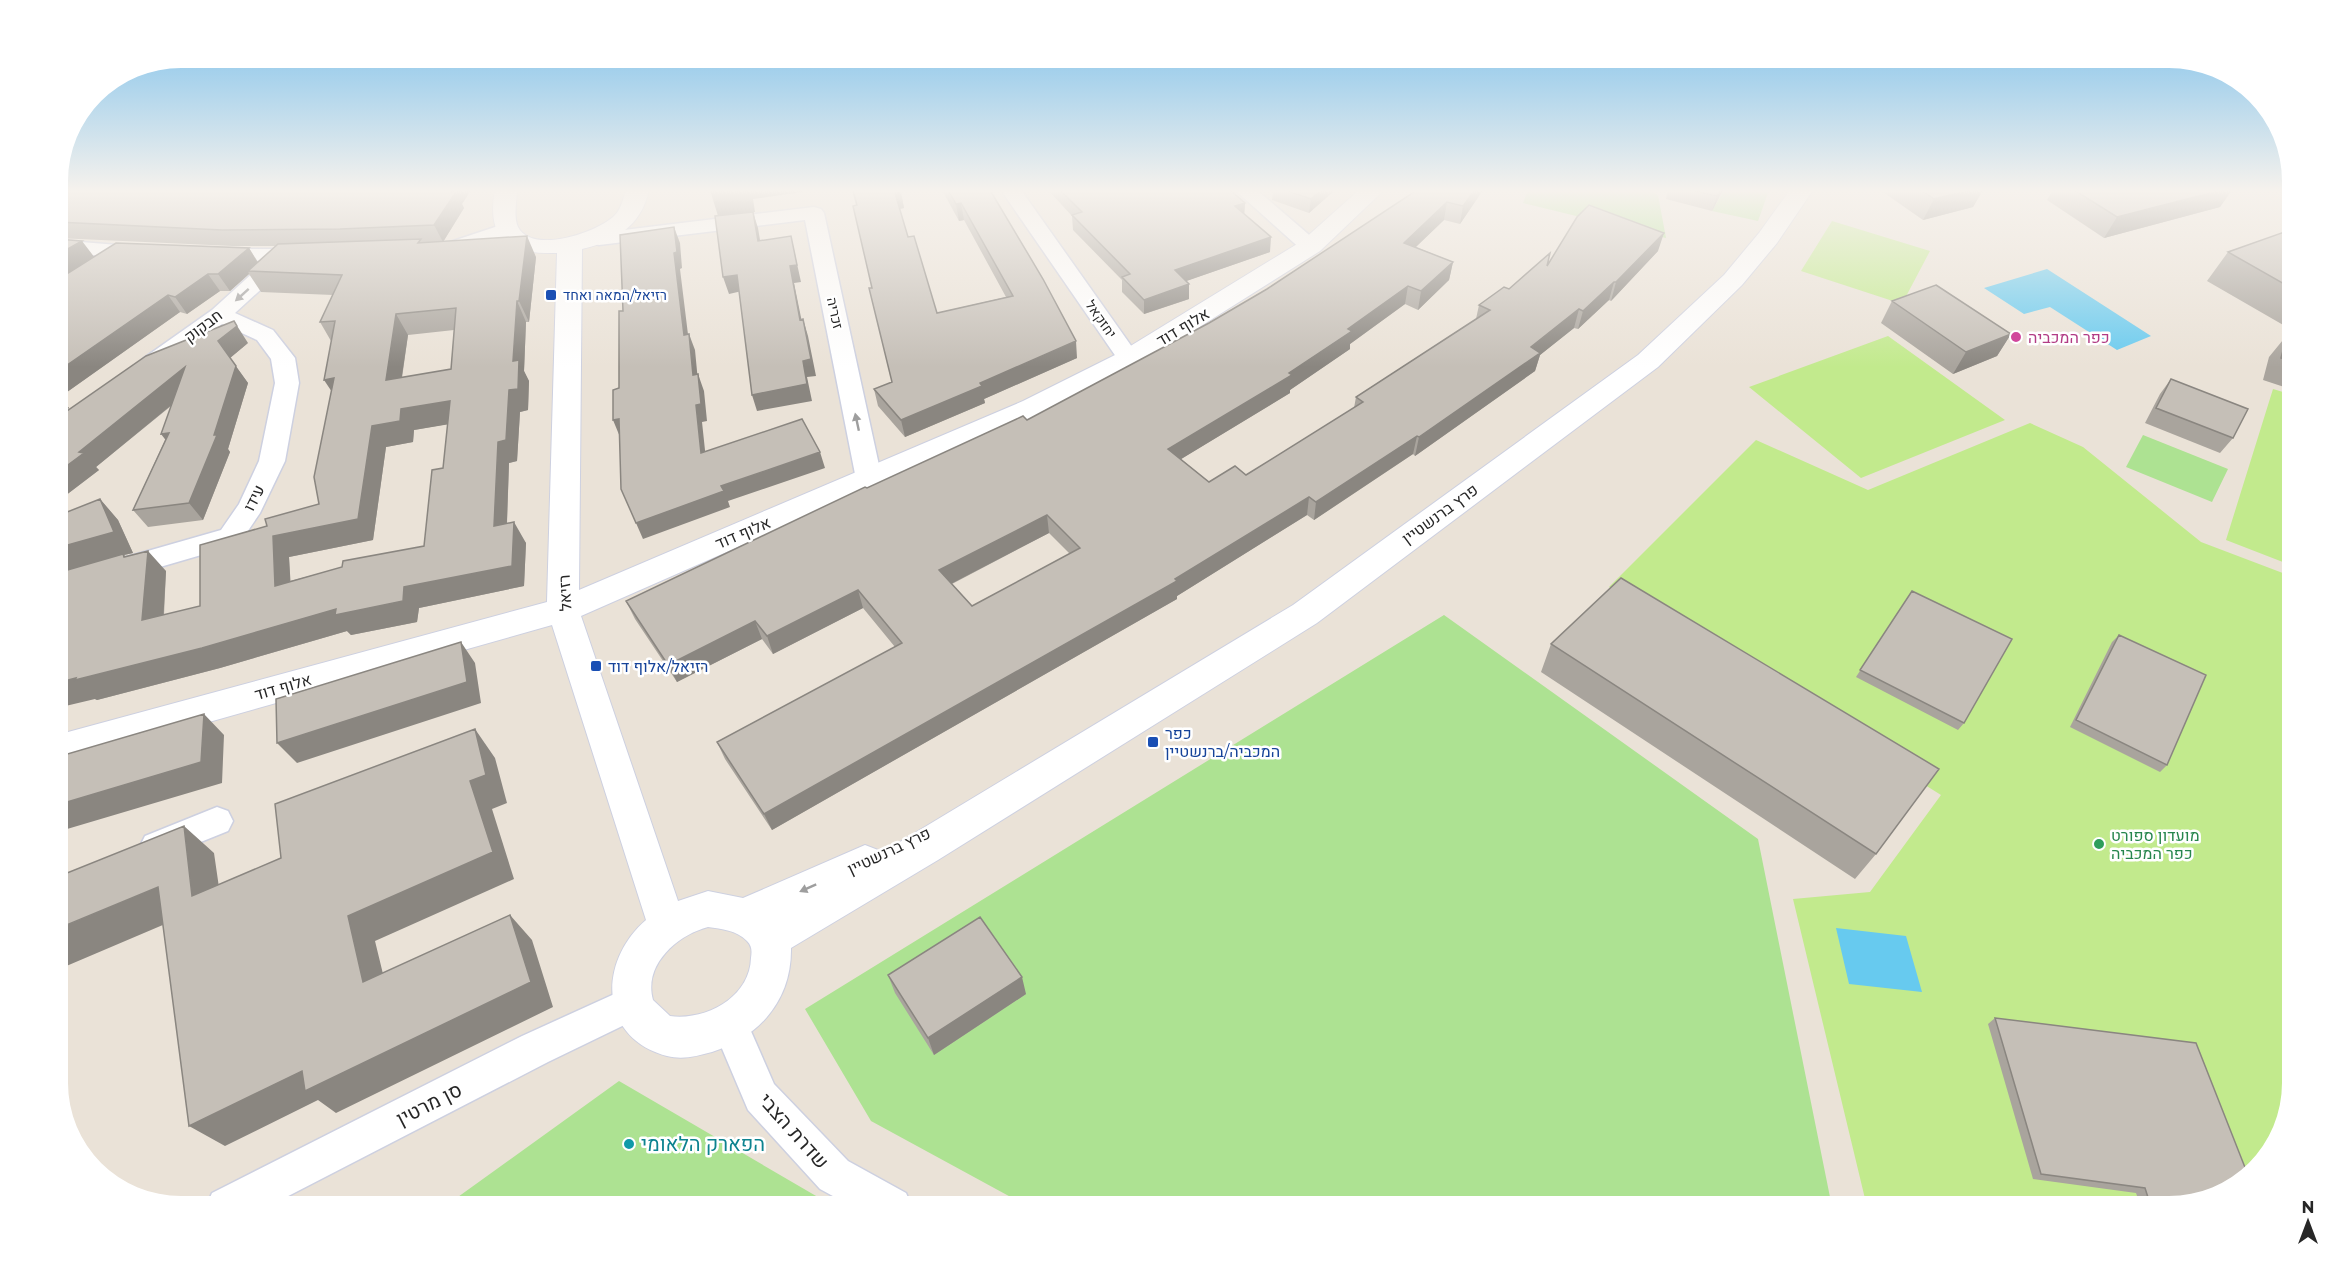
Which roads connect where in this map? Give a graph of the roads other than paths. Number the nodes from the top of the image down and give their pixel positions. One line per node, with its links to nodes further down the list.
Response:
1 (90, 249): 8 (street)
2 (455, 249): 10 (street)
3 (594, 249): 20 (street, רזיאל)
4 (821, 249): 18 (street, זכריה, one-way to 4)
5 (1053, 249): 16 (street, יחזקאל)
6 (1306, 249): 16 (street, אלוף דוד)
7 (1759, 249): 25 (street, פרץ ברנשטיין)
8 (123, 252): 9 (street); 14 (street)
9 (157, 254)
10 (432, 254)
11 (191, 255): 13 (street)
12 (319, 255): 13 (street)
13 (286, 256): 15 (street, חבקוק, one-way to 15)
14 (95, 270)
15 (219, 315): 17 (street, חבקוק); 19 (street, עידו)
16 (1130, 359): 18 (street, אלוף דוד)
17 (136, 374)
18 (869, 479): 20 (street, אלוף דוד)
19 (68, 584)
20 (562, 610): 21 (street, אלוף דוד); 24 (street, רזיאל)
21 (68, 747)
22 (217, 821): 23 (street)
23 (132, 856)
24 (667, 925): 25 (street); 26 (street)
25 (757, 928): 27 (street)
26 (632, 1003): 27 (street); 28 (street, סן מרטין)
27 (730, 1025): 29 (street, שדרת הצבי)
28 (248, 1196)
29 (872, 1196)

